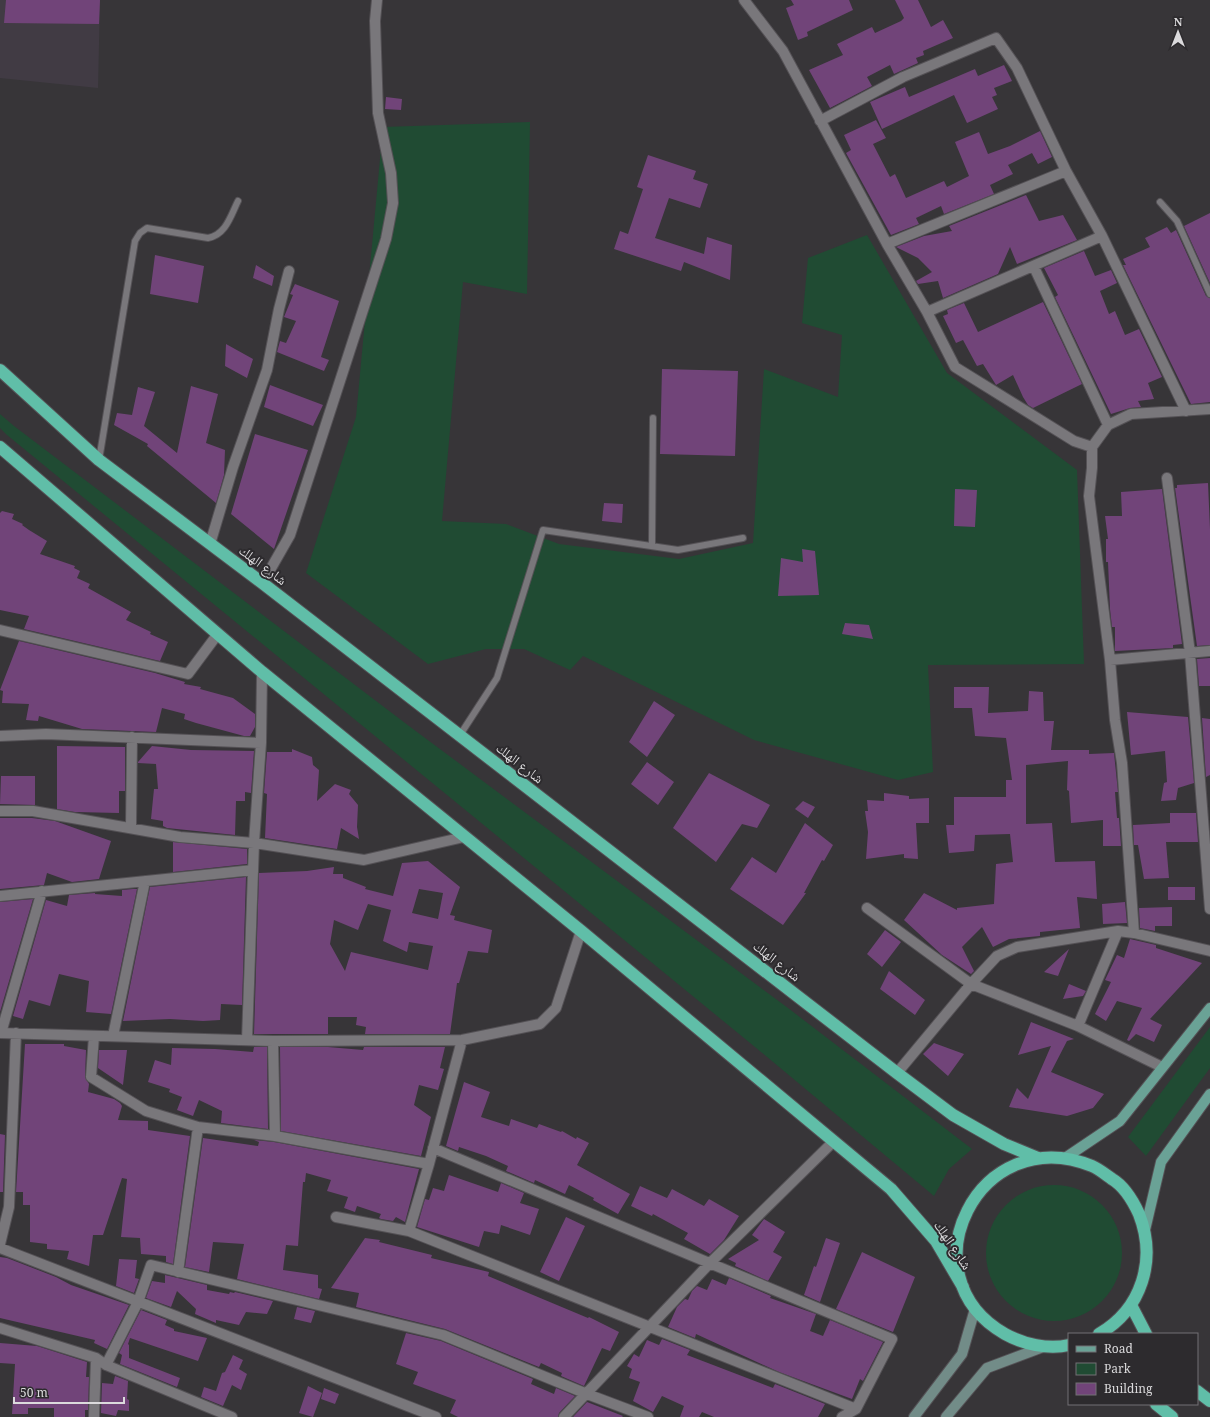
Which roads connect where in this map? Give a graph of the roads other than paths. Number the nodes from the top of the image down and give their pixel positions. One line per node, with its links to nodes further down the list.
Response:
1 (377, 0): 25 (street)
2 (744, 0): 3 (street)
3 (820, 121): 4 (street); 8 (street)
4 (1066, 171): 7 (street); 8 (street)
5 (238, 201): 20 (lane)
6 (1160, 202): 11 (lane)
7 (1102, 236): 9 (street); 15 (street)
8 (887, 244): 12 (street)
9 (1034, 267): 12 (street); 17 (street)
10 (289, 272): 23 (street)
11 (1210, 294)
12 (927, 312): 19 (street)
13 (0, 370): 20 (highway, شارع الهلك)
14 (1210, 409): 15 (street)
15 (1186, 411): 17 (street)
16 (653, 418): 24 (lane)
17 (1108, 425): 19 (street)
18 (0, 447): 27 (highway, شارع الهلك)
19 (1092, 447): 30 (street)
20 (98, 460): 23 (highway, شارع الهلك)
21 (1167, 478): 29 (street)
22 (743, 538): 24 (lane)
23 (210, 544): 25 (highway, شارع الهلك)
24 (652, 545): 33 (lane)
25 (261, 582): 33 (highway, شارع الهلك)
26 (0, 630): 27 (street)
27 (217, 635): 31 (highway, شارع الهلك)
28 (1210, 651): 29 (street)
29 (1190, 653): 30 (street); 45 (street)
30 (1110, 660): 48 (street)
31 (262, 672): 35 (street); 38 (highway, شارع الهلك)
32 (0, 736): 34 (street)
33 (460, 736): 61 (highway, شارع الهلك)
34 (132, 737): 35 (street); 37 (street)
35 (261, 743): 39 (street)
36 (0, 811): 37 (street)
37 (131, 828): 39 (street)
38 (464, 837): 39 (street); 46 (highway, شارع الهلك)
39 (254, 843): 40 (street)
40 (253, 870): 41 (street); 57 (street)
41 (145, 881): 42 (street); 56 (street)
42 (42, 891): 43 (street); 53 (street)
43 (0, 896)
44 (867, 908): 50 (street)
45 (1210, 909)
46 (581, 931): 58 (street); 65 (highway, شارع الهلك)
47 (1118, 931): 48 (street); 50 (street); 52 (street)
48 (1134, 933): 49 (street)
49 (1210, 951)
50 (971, 984): 52 (street); 61 (street)
51 (1210, 1008): 60 (main road)
52 (1078, 1026): 60 (street)
53 (0, 1033): 54 (street)
54 (16, 1033): 55 (street); 73 (street)
55 (94, 1036): 56 (street); 63 (street)
56 (113, 1036): 57 (street)
57 (247, 1040): 59 (street)
58 (462, 1040): 59 (street); 66 (street)
59 (273, 1041): 64 (street)
60 (1162, 1067): 68 (main road)
61 (897, 1073): 67 (highway, شارع الهلك)
62 (1210, 1094): 71 (main road)
63 (198, 1127): 64 (street); 76 (street)
64 (275, 1136): 69 (street)
65 (834, 1141): 75 (street); 77 (highway, شارع الهلك)
66 (433, 1148): 69 (street); 75 (street)
67 (1038, 1158): 68 (highway); 77 (highway)
68 (1065, 1158): 71 (highway)
69 (428, 1164): 72 (street)
70 (336, 1217): 72 (street)
71 (1145, 1230): 79 (highway)
72 (409, 1231): 81 (street)
73 (0, 1244)
74 (0, 1248): 78 (street)
75 (710, 1263): 81 (street); 93 (street)
76 (178, 1272): 78 (street); 90 (street)
77 (963, 1287): 80 (highway)
78 (138, 1302): 88 (street); 96 (street)
79 (1132, 1305): 83 (highway); 84 (highway)
80 (975, 1309): 86 (highway); 100 (main road)
81 (652, 1326): 90 (street); 93 (street)
82 (0, 1328): 87 (street)
83 (1101, 1333)
84 (1146, 1333)
85 (1068, 1345): 86 (highway)
86 (1043, 1347): 101 (main road)
87 (96, 1358): 88 (street); 94 (street)
88 (106, 1365): 95 (street)
89 (1198, 1392): 91 (highway)
90 (587, 1394): 97 (street); 98 (street)
91 (1210, 1401)
92 (1157, 1405): 102 (highway)
93 (856, 1409): 99 (street)
94 (94, 1417)
95 (232, 1417)
96 (436, 1417)
97 (564, 1417)
98 (648, 1417)
99 (842, 1417)
100 (914, 1417)
101 (946, 1417)
102 (1172, 1417)

